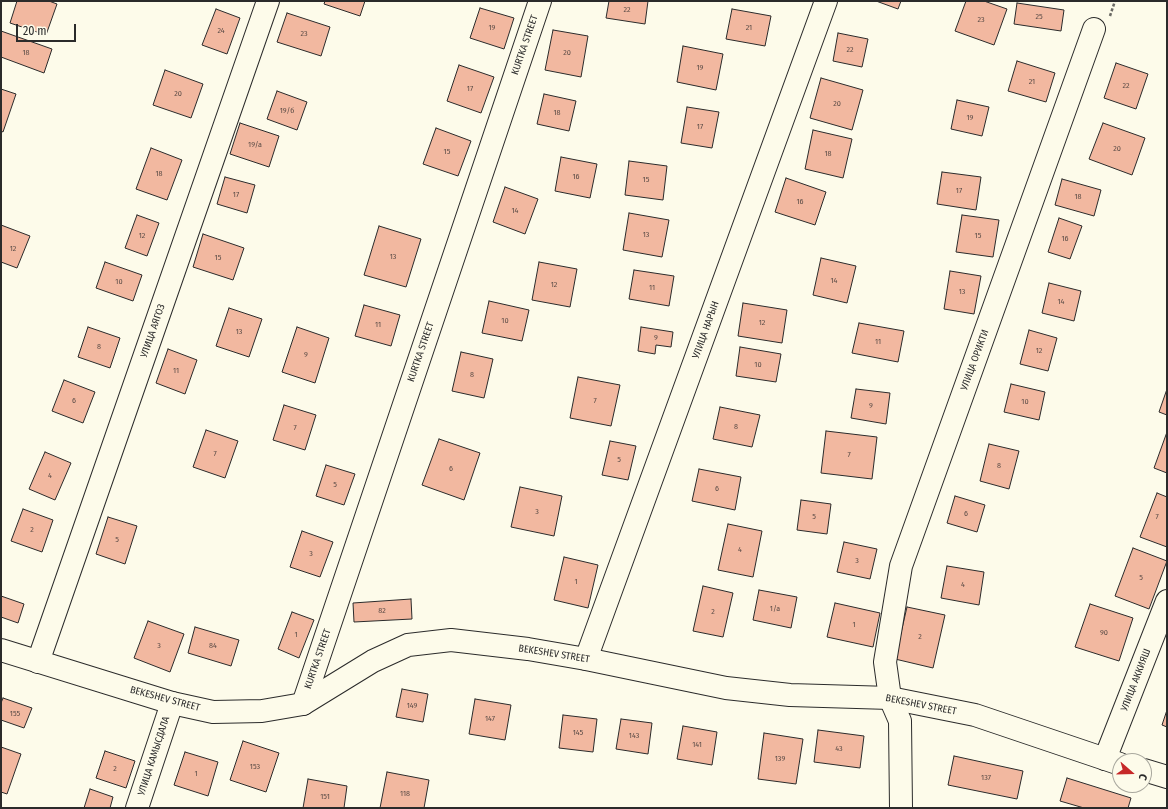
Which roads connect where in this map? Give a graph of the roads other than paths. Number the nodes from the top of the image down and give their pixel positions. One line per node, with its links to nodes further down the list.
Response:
1 (268, 1): 8 (street, УЛИЦА АЯГОЗ)
2 (540, 1): 11 (street, KURTKA STREET)
3 (826, 1): 7 (street, УЛИЦА НАРЫН)
4 (1094, 29): 9 (street, УЛИЦА ОРИКТИ)
5 (1167, 601): 12 (street, УЛИЦА АККИЯШ)
6 (1, 650): 8 (street, BEKESHEV STREET)
7 (586, 659): 9 (street, BEKESHEV STREET); 11 (street, BEKESHEV STREET)
8 (38, 662): 10 (street, BEKESHEV STREET)
9 (890, 698): 13 (street, BEKESHEV STREET); 17 (street, УЛИЦА ОРИКТИ)
10 (172, 703): 11 (street, BEKESHEV STREET); 16 (street, УЛИЦА КАМЫСДАЛА)
11 (303, 704)
12 (1115, 753)
13 (1112, 761)
14 (1152, 772): 15 (street)
15 (1167, 777)
16 (137, 808)
17 (901, 808)

